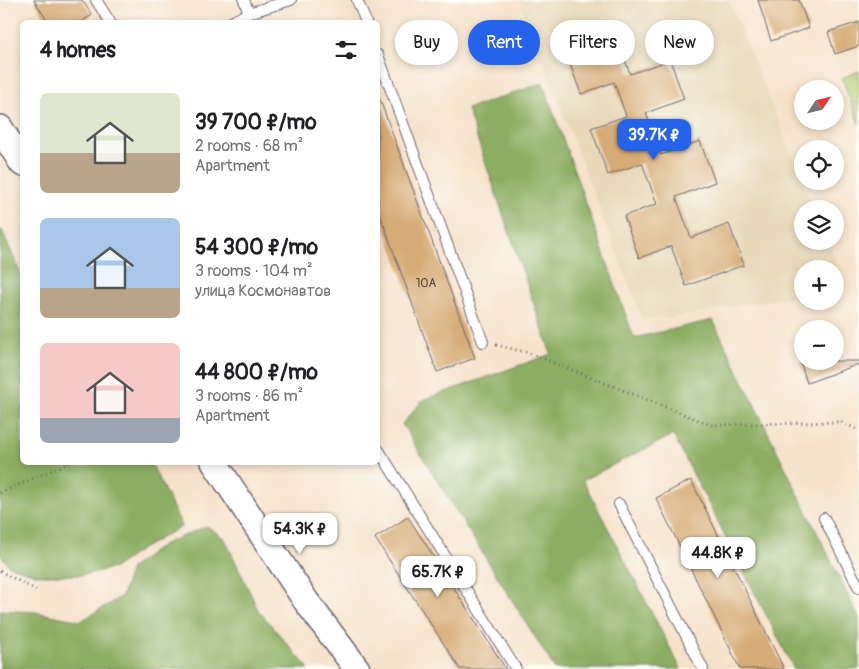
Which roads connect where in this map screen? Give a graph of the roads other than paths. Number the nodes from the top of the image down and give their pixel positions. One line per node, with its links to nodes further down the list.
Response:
1 (96, 0): 6 (lane)
2 (244, 0): 5 (lane)
3 (291, 0): 5 (lane)
4 (358, 0): 8 (lane)
5 (248, 13): 7 (lane)
6 (109, 20)
7 (235, 20)
8 (365, 20)
9 (380, 61): 10 (lane)
10 (482, 342)
11 (380, 452): 17 (lane)
12 (216, 465): 16 (street)
13 (618, 504): 18 (lane)
14 (824, 518): 15 (lane)
15 (859, 588)
16 (357, 669)
17 (516, 669)
18 (703, 669)

